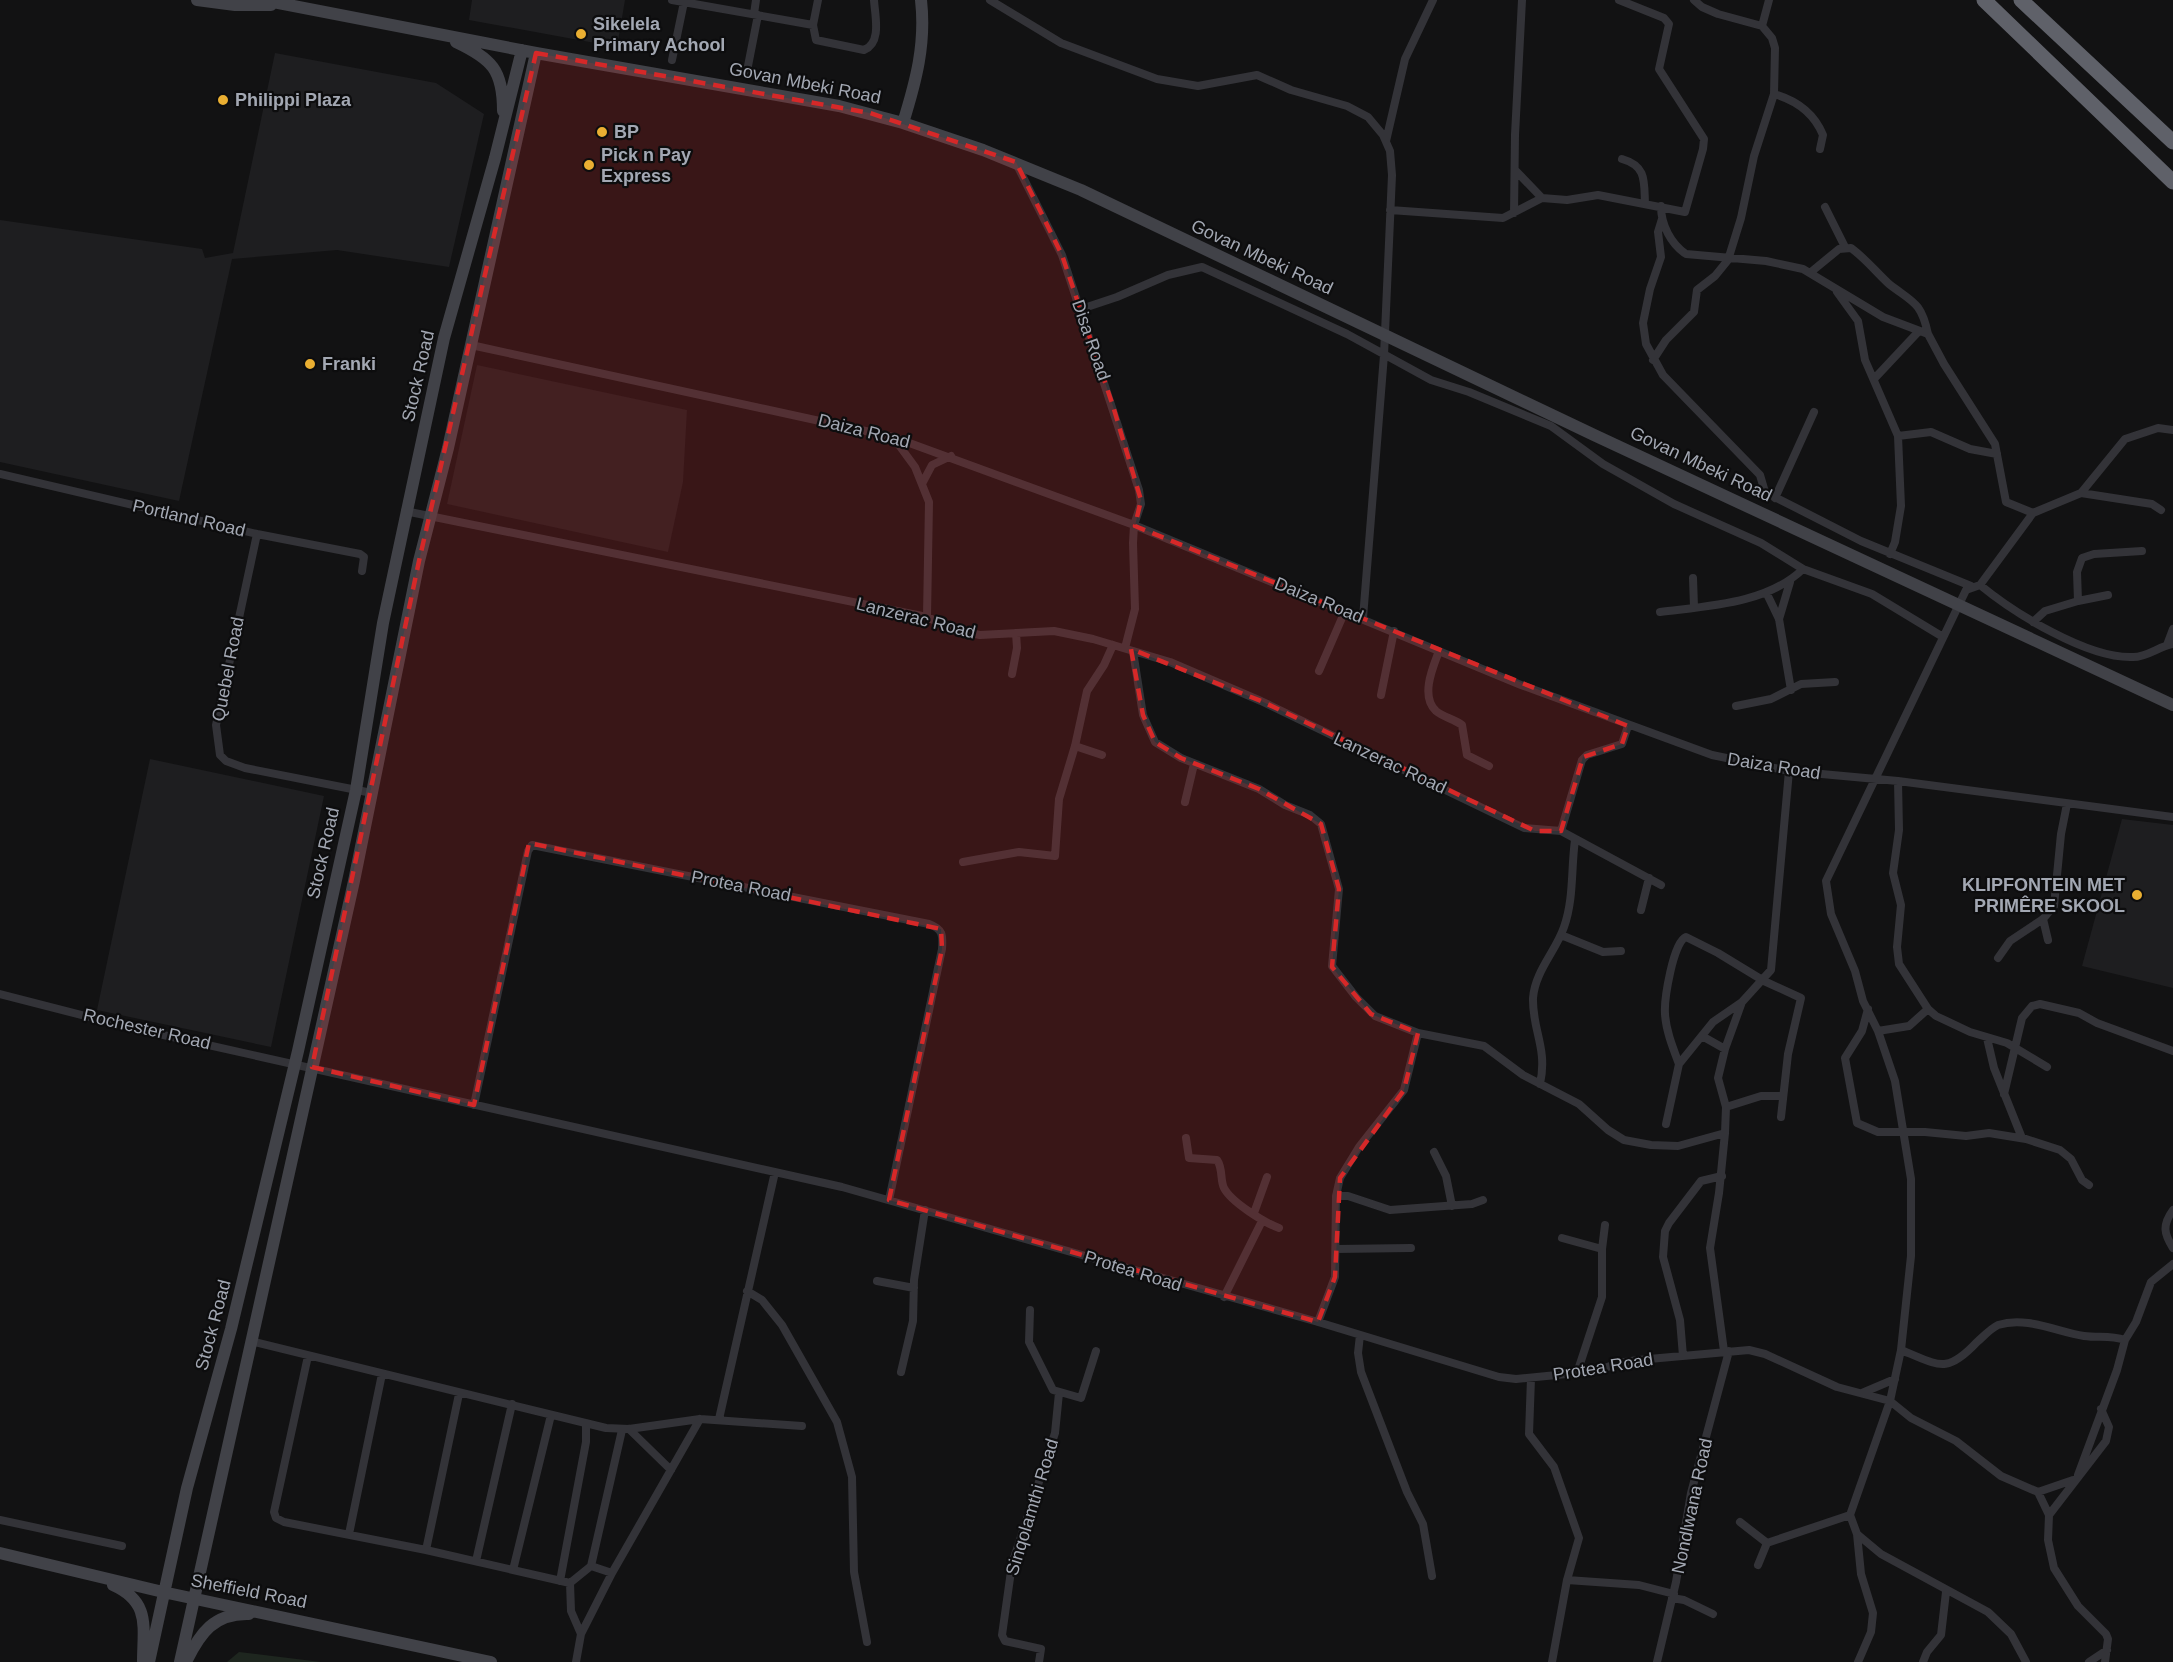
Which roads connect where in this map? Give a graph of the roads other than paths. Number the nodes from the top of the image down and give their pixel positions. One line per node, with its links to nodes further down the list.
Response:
1 (196, 0): 18 (main road, Govan Mbeki Road)
2 (263, 0): 18 (main road, Govan Mbeki Road)
3 (672, 0): 16 (street)
4 (756, 0): 19 (street)
5 (818, 0): 20 (street)
6 (874, 0): 20 (street)
7 (921, 0): 28 (main road)
8 (990, 0): 30 (street)
9 (1433, 0): 30 (street)
10 (1522, 0): 35 (street)
11 (1619, 0): 39 (street)
12 (1694, 0): 21 (street)
13 (1769, 0): 21 (street)
14 (1984, 0): 36 (highway)
15 (2021, 0): 31 (highway)
16 (684, 2): 17 (street); 25 (street)
17 (695, 2): 19 (street)
18 (281, 5): 22 (main road, Govan Mbeki Road)
19 (756, 15): 20 (street); 26 (street)
20 (813, 25)
21 (1762, 26): 27 (street)
22 (442, 35): 23 (main road, Govan Mbeki Road); 29 (main road)
23 (522, 50): 24 (main road, Govan Mbeki Road); 29 (main road, Stock Road)
24 (536, 52): 28 (main road, Govan Mbeki Road); 52 (main road, Stock Road)
25 (672, 60)
26 (747, 71)
27 (1774, 94): 32 (street); 45 (street)
28 (903, 123): 34 (main road, Govan Mbeki Road)
29 (502, 130): 67 (main road, Stock Road)
30 (1386, 141): 41 (street)
31 (2173, 142)
32 (1820, 149)
33 (1622, 159): 38 (street)
34 (1016, 162): 48 (street, Disa Road); 50 (main road, Govan Mbeki Road)
35 (1516, 171): 37 (street); 42 (street)
36 (2173, 182)
37 (1542, 198): 38 (street); 42 (street)
38 (1645, 204): 39 (street)
39 (1661, 206): 43 (street)
40 (1825, 207): 44 (street)
41 (1390, 210): 42 (street); 50 (street)
42 (1514, 213)
43 (1662, 219): 45 (street); 54 (street)
44 (1845, 247): 46 (street); 51 (street)
45 (1728, 260): 46 (street); 54 (street)
46 (1811, 272): 47 (street)
47 (1833, 286): 49 (street); 55 (street)
48 (1080, 309): 53 (street); 70 (street, Disa Road)
49 (1919, 331): 51 (street); 55 (street)
50 (1384, 334): 53 (street); 82 (main road, Govan Mbeki Road)
51 (1928, 334): 60 (street)
52 (471, 345): 58 (street, Daiza Road); 69 (main road, Stock Road)
53 (1384, 355): 74 (street); 87 (street)
54 (1653, 360): 65 (street)
55 (1874, 379): 59 (street)
56 (1814, 412): 65 (street)
57 (2173, 430): 64 (street)
58 (893, 436): 61 (street, Daiza Road); 63 (street)
59 (1898, 436): 60 (street); 73 (street)
60 (1997, 454): 68 (street)
61 (951, 456): 63 (street); 70 (street, Daiza Road)
62 (0, 474): 71 (street, Portland Road)
63 (923, 482): 86 (street)
64 (2081, 493): 66 (street); 68 (street)
65 (1775, 498): 73 (street)
66 (2161, 510)
67 (405, 511): 69 (street, Lanzerac Road); 113 (main road, Stock Road)
68 (2033, 513): 78 (street)
69 (431, 516): 86 (street, Lanzerac Road); 114 (main road, Stock Road)
70 (1134, 525): 84 (street, Daiza Road); 96 (street, Disa Road)
71 (257, 534): 75 (street, Portland Road); 113 (street, Quebel Road)
72 (2142, 551): 81 (street)
73 (1890, 554): 78 (street)
74 (1803, 569): 77 (street); 93 (street)
75 (362, 571)
76 (1693, 578): 83 (street)
77 (1790, 582): 79 (street); 88 (street)
78 (1975, 586): 82 (street); 89 (street)
79 (1766, 592): 83 (street); 88 (street)
80 (2108, 595): 81 (street)
81 (2079, 602): 89 (street)
82 (1958, 605): 93 (street); 103 (main road, Govan Mbeki Road)
83 (1694, 607): 85 (street)
84 (1345, 610): 87 (street, Daiza Road); 98 (street)
85 (1660, 612)
86 (927, 617): 92 (street, Lanzerac Road)
87 (1363, 618): 91 (street, Daiza Road)
88 (1779, 619): 101 (street)
89 (2033, 622): 95 (street)
90 (2173, 629): 95 (street)
91 (1394, 631): 97 (street, Daiza Road); 102 (street)
92 (1016, 633): 94 (street, Lanzerac Road); 99 (street)
93 (1943, 637): 111 (street)
94 (1113, 645): 96 (street, Lanzerac Road); 106 (street)
95 (2170, 645)
96 (1129, 649): 108 (street); 118 (street, Lanzerac Road)
97 (1439, 651): 105 (street, Daiza Road); 109 (street)
98 (1319, 671)
99 (1012, 674)
100 (1835, 682): 101 (street)
101 (1791, 690): 104 (street)
102 (1381, 695)
103 (2173, 705)
104 (1736, 706)
105 (1628, 726): 110 (street, Daiza Road); 118 (street)
106 (1075, 746): 107 (street); 120 (street)
107 (1102, 755)
108 (1194, 764): 115 (street); 135 (street)
109 (1489, 766)
110 (1789, 771): 111 (street, Daiza Road); 129 (street)
111 (1875, 779): 112 (street, Daiza Road); 133 (street)
112 (1898, 781): 116 (street, Daiza Road); 132 (street)
113 (356, 790): 114 (street, Quebel Road); 141 (main road, Stock Road)
114 (372, 792): 143 (main road, Stock Road)
115 (1185, 802)
116 (2067, 804): 117 (street, Daiza Road); 124 (street)
117 (2173, 817)
118 (1561, 831): 119 (street)
119 (1575, 840): 121 (street); 125 (street)
120 (963, 862)
121 (1649, 878): 122 (street); 123 (street)
122 (1661, 885)
123 (1641, 910)
124 (2043, 919): 126 (street); 128 (street)
125 (1561, 935): 127 (street); 145 (street)
126 (2048, 940)
127 (1621, 951)
128 (1998, 958)
129 (1764, 981): 131 (street); 142 (street); 147 (street)
130 (0, 994): 141 (street, Rochester Road)
131 (1742, 1002): 136 (street); 139 (street)
132 (1928, 1009): 134 (street); 137 (street)
133 (1868, 1010): 134 (street); 152 (street)
134 (1878, 1031): 152 (street)
135 (1419, 1033): 145 (street); 161 (street)
136 (1702, 1036): 139 (street); 142 (street)
137 (1987, 1038): 138 (street); 146 (street)
138 (2015, 1048): 140 (street); 144 (street); 146 (street)
139 (1725, 1049): 149 (street)
140 (2173, 1051)
141 (295, 1063): 143 (street, Rochester Road); 231 (main road, Stock Road)
142 (1679, 1064): 151 (street)
143 (312, 1067): 148 (street, Protea Road); 185 (main road, Stock Road)
144 (2047, 1067)
145 (1540, 1084): 153 (street)
146 (2004, 1094): 155 (street)
147 (1782, 1096): 149 (street); 150 (street)
148 (474, 1105): 157 (street, Protea Road); 162 (street, Protea Road)
149 (1726, 1107): 153 (street)
150 (1781, 1117)
151 (1666, 1124)
152 (1903, 1132): 155 (street); 186 (street)
153 (1725, 1133): 158 (street)
154 (1186, 1137): 167 (street)
155 (2022, 1138): 160 (street)
156 (1434, 1152): 164 (street)
157 (775, 1172): 162 (street, Protea Road); 179 (street)
158 (1722, 1176): 187 (street); 190 (street)
159 (1266, 1177): 167 (street)
160 (2089, 1185)
161 (1336, 1196): 164 (street); 174 (street)
162 (889, 1200): 165 (street, Protea Road)
163 (1483, 1200): 164 (street)
164 (1452, 1206)
165 (925, 1210): 178 (street); 180 (street, Protea Road)
166 (2173, 1210): 173 (street)
167 (1254, 1213): 168 (street)
168 (1262, 1221): 170 (street); 180 (street)
169 (1605, 1224): 175 (street)
170 (1279, 1228)
171 (1562, 1238): 175 (street)
172 (1411, 1248): 174 (street)
173 (2173, 1248)
174 (1336, 1249): 182 (street)
175 (1602, 1249): 192 (street)
176 (2173, 1264): 184 (street)
177 (877, 1281): 178 (street)
178 (914, 1288): 191 (street)
179 (747, 1291): 204 (street); 238 (street)
180 (1224, 1297): 182 (street, Protea Road)
181 (1030, 1310): 198 (street)
182 (1318, 1322): 183 (street, Protea Road)
183 (1360, 1335): 194 (street, Protea Road); 227 (street)
184 (2125, 1340): 186 (street); 201 (street)
185 (250, 1341): 189 (street); 234 (main road, Stock Road)
186 (1901, 1350): 195 (street)
187 (1726, 1351): 190 (street, Protea Road); 196 (street, Protea Road); 233 (street, Nondlwana Road)
188 (1096, 1352): 198 (street)
189 (308, 1356): 193 (street); 215 (street)
190 (1683, 1356): 192 (street, Protea Road)
191 (902, 1372)
192 (1577, 1373): 194 (street, Protea Road)
193 (382, 1374): 197 (street); 215 (street)
194 (1531, 1378): 228 (street)
195 (1894, 1379): 196 (street); 199 (street)
196 (1862, 1393): 199 (street, Protea Road)
197 (459, 1394): 200 (street); 219 (street)
198 (1059, 1394): 246 (street, Sinqolamthi Road)
199 (1890, 1401): 210 (street, Protea Road); 211 (street)
200 (512, 1404): 202 (street); 221 (street)
201 (2101, 1410): 209 (street); 209 (street)
202 (551, 1414): 205 (street); 224 (street)
203 (700, 1419): 204 (street); 207 (street); 208 (street)
204 (719, 1419): 206 (street)
205 (586, 1423): 207 (street); 229 (street)
206 (802, 1426)
207 (626, 1429): 208 (street); 223 (street)
208 (671, 1470): 225 (street)
209 (2076, 1478): 210 (street); 212 (street)
210 (2038, 1492): 212 (street)
211 (1850, 1515): 216 (street); 217 (street)
212 (2049, 1515): 239 (street)
213 (0, 1520): 218 (street)
214 (1740, 1522): 217 (street)
215 (349, 1534): 219 (street)
216 (1857, 1534): 232 (street); 249 (street)
217 (1767, 1543): 222 (street)
218 (122, 1546)
219 (426, 1550): 221 (street)
220 (0, 1553): 226 (main road, Sheffield Road)
221 (476, 1561): 224 (street)
222 (1758, 1565)
223 (591, 1566): 225 (street); 230 (street)
224 (513, 1570): 229 (street)
225 (612, 1573): 237 (street)
226 (85, 1574): 231 (main road, Sheffield Road); 240 (main road)
227 (1432, 1576)
228 (1567, 1580): 233 (street); 247 (street)
229 (560, 1581): 230 (street)
230 (570, 1583): 237 (street)
231 (163, 1592): 234 (main road, Sheffield Road); 241 (main road, Stock Road)
232 (1946, 1592): 250 (street); 251 (street)
233 (1673, 1596): 236 (street); 248 (street, Nondlwana Road)
234 (194, 1598): 235 (main road, Sheffield Road); 242 (main road, Stock Road)
235 (274, 1614): 243 (main road); 244 (main road, Sheffield Road)
236 (1713, 1614)
237 (581, 1634): 245 (street)
238 (867, 1642)
239 (2106, 1650): 252 (street); 253 (street)
240 (143, 1662)
241 (149, 1662)
242 (180, 1662)
243 (186, 1662)
244 (491, 1662)
245 (576, 1662)
246 (1039, 1662)
247 (1552, 1662)
248 (1658, 1662)
249 (1858, 1662)
250 (1923, 1662)
251 (2026, 1662)
252 (2090, 1662)
253 (2105, 1662)

